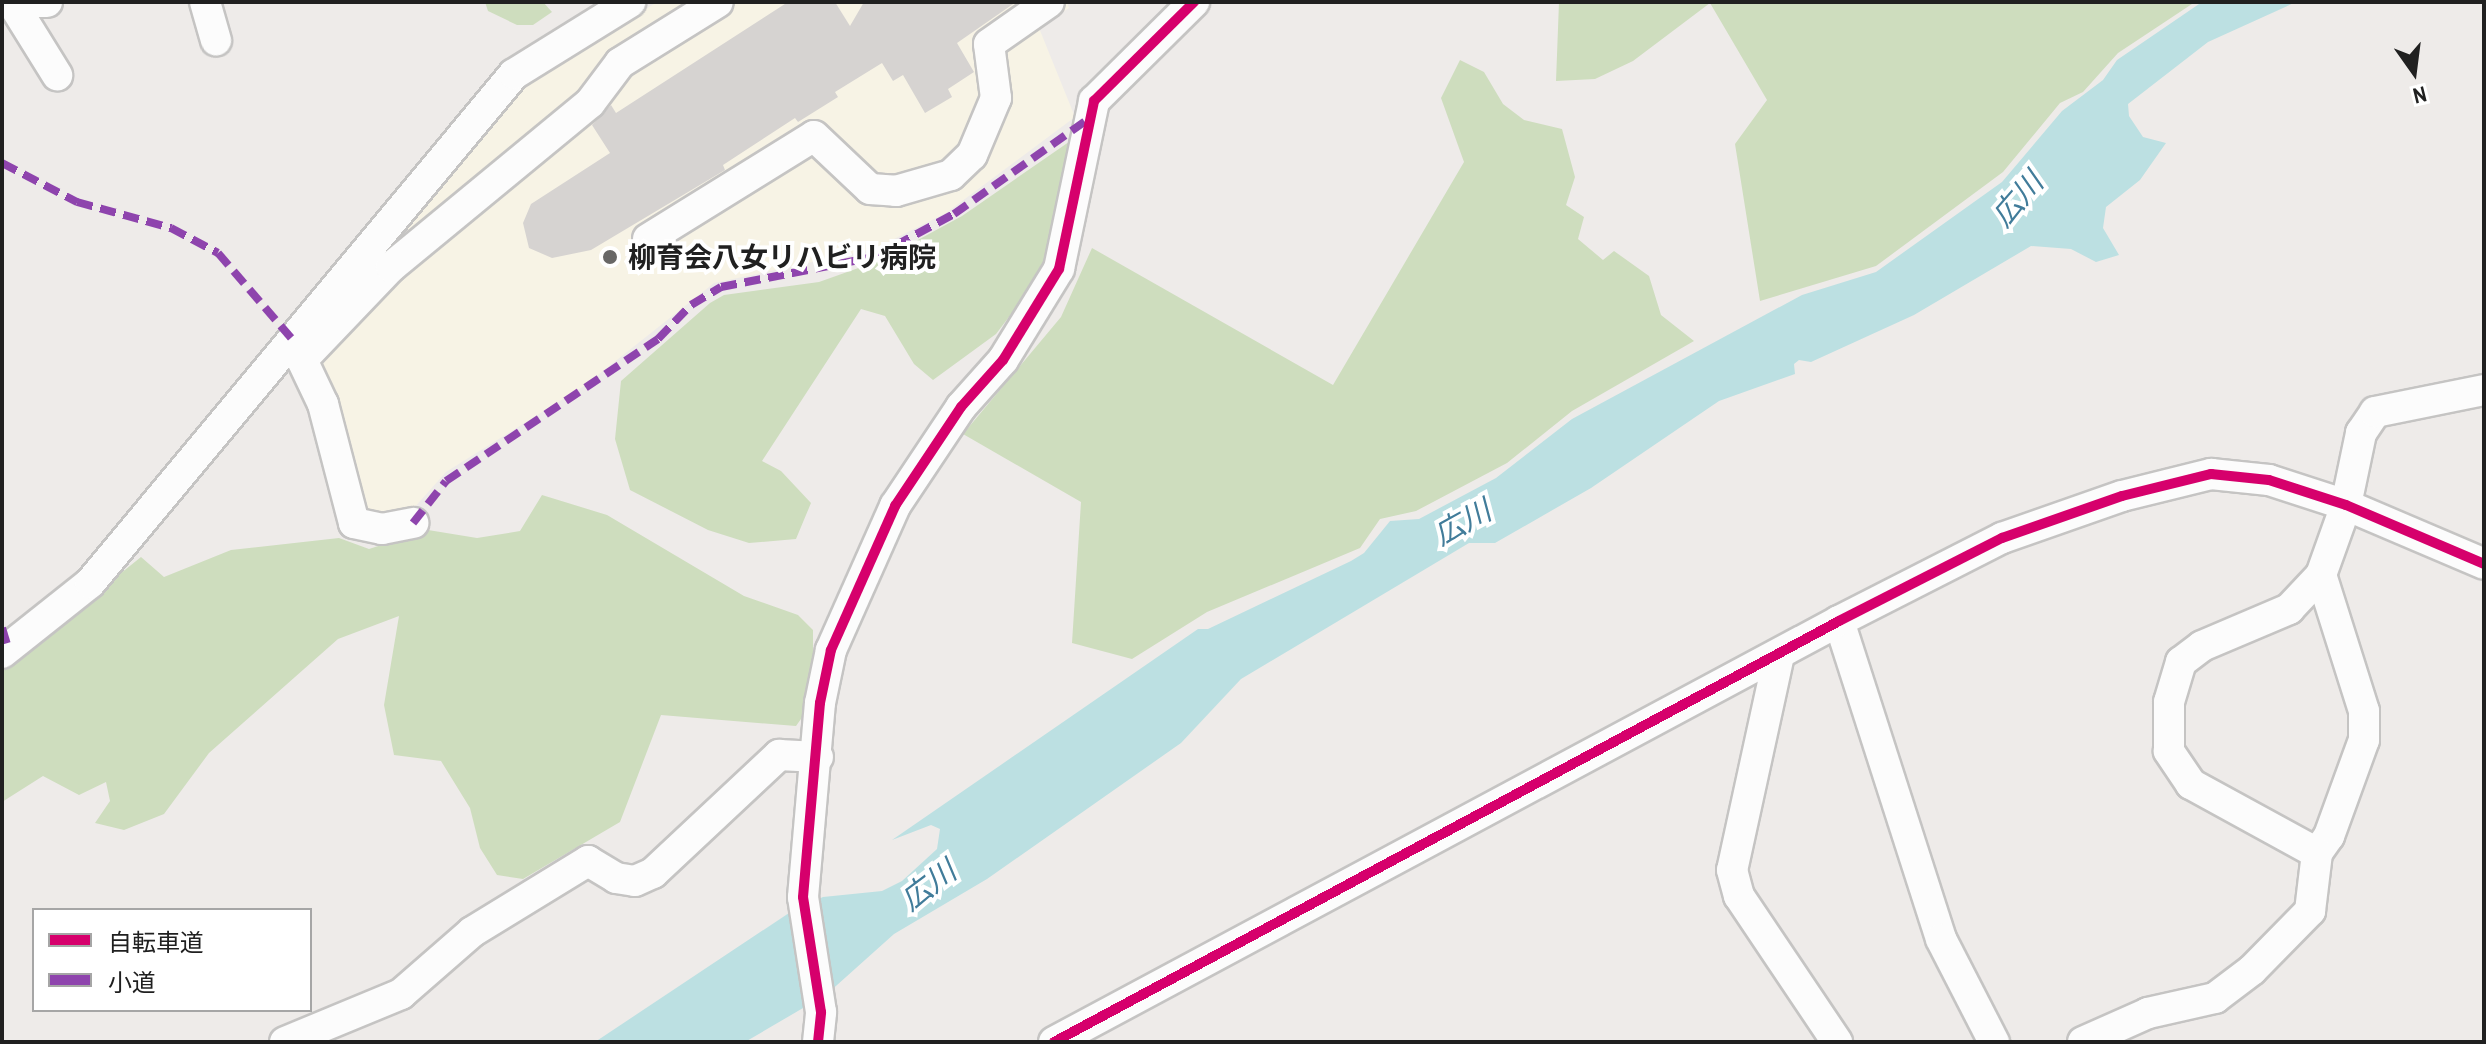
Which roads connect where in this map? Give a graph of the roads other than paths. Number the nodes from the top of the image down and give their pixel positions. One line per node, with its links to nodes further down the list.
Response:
1 (47, 2): 7 (street)
2 (205, 2): 8 (street)
3 (630, 2): 11 (street)
4 (718, 2): 11 (street)
5 (1049, 2): 10 (street)
6 (1194, 2): 20 (street)
7 (12, 3): 9 (street)
8 (216, 40)
9 (57, 75)
10 (648, 239)
11 (297, 350): 14 (street); 18 (street)
12 (2484, 390): 13 (street)
13 (2346, 505): 15 (street); 16 (street); 17 (street)
14 (413, 523)
15 (2484, 564)
16 (2321, 575): 21 (street); 21 (street)
17 (1839, 621): 19 (street); 26 (street)
18 (2, 653)
19 (1779, 655): 24 (street); 25 (street)
20 (818, 757): 22 (street); 23 (street)
21 (2317, 853): 27 (street)
22 (820, 1027)
23 (285, 1042)
24 (1054, 1042)
25 (1837, 1042)
26 (1994, 1042)
27 (2083, 1042)

